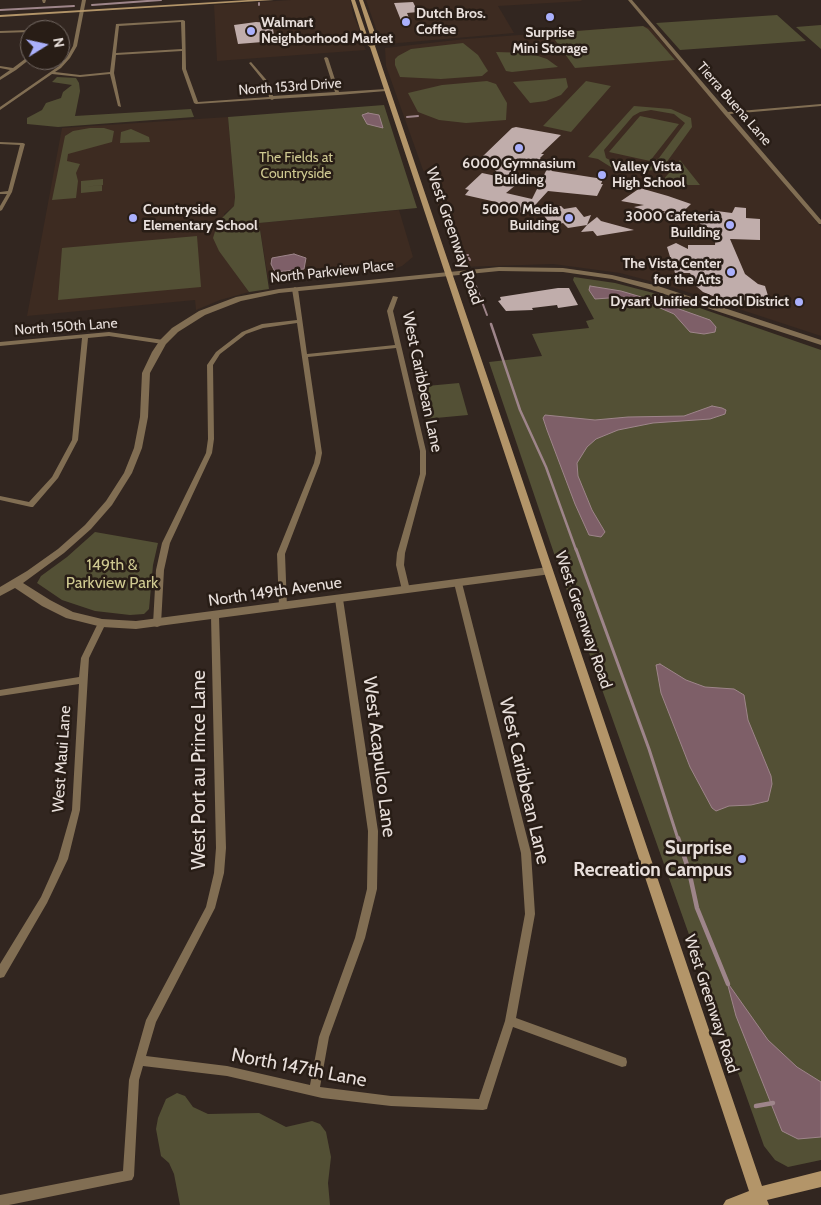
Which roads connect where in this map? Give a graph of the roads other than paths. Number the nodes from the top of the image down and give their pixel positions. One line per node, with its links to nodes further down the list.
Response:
1 (84, 0): 8 (street)
2 (229, 0): 7 (main road)
3 (272, 0): 7 (main road)
4 (353, 0): 12 (main road, West Greenway Road)
5 (361, 0): 12 (main road, West Greenway Road)
6 (630, 0): 29 (street, Tierra Buena Lane)
7 (221, 2): 8 (main road)
8 (82, 10): 9 (main road); 20 (street)
9 (0, 16)
10 (20, 31): 11 (street)
11 (0, 32)
12 (372, 46): 23 (main road, West Greenway Road)
13 (184, 50): 14 (street); 14 (street); 25 (street, North 153rd Drive)
14 (114, 54): 21 (street)
15 (326, 58): 24 (street)
16 (251, 63): 25 (street)
17 (20, 65): 19 (street)
18 (0, 67): 19 (street)
19 (15, 69): 22 (street)
20 (51, 73): 21 (street); 28 (street)
21 (112, 73): 27 (street)
22 (0, 79)
23 (386, 90): 24 (street, North 153rd Drive); 35 (main road, West Greenway Road)
24 (338, 94): 25 (street, North 153rd Drive)
25 (272, 99)
26 (821, 105): 29 (street)
27 (120, 106)
28 (0, 109)
29 (726, 113): 34 (street, Tierra Buena Lane)
30 (0, 143): 31 (street)
31 (10, 192): 32 (street); 33 (street)
32 (0, 193)
33 (0, 210)
34 (821, 223)
35 (449, 274): 36 (street, North Parkview Place); 41 (street, North Parkview Place); 46 (main road, West Greenway Road)
36 (295, 289): 38 (street); 40 (street, North Parkview Place)
37 (395, 297): 43 (street, West Caribbean Lane)
38 (300, 321): 44 (street); 55 (street)
39 (84, 336): 40 (street, North 150th Lane); 42 (street, North 150th Lane); 45 (street)
40 (163, 342): 47 (street, North Parkview Place)
41 (821, 343)
42 (0, 344)
43 (399, 346): 44 (street); 49 (street, West Caribbean Lane)
44 (305, 356): 52 (street)
45 (0, 498)
46 (548, 571): 48 (street, North 149th Avenue); 65 (main road, West Greenway Road)
47 (15, 583): 50 (street, North Parkview Place); 54 (street, North 149th Avenue)
48 (458, 583): 49 (street, North 149th Avenue); 59 (street, West Caribbean Lane)
49 (406, 590): 51 (street, North 149th Avenue)
50 (0, 592)
51 (339, 599): 52 (street, North 149th Avenue); 62 (street, West Acapulco Lane)
52 (282, 606): 53 (street, North 149th Avenue)
53 (215, 616): 55 (street, North 149th Avenue); 60 (street, West Port au Prince Lane)
54 (102, 623): 55 (street, North 149th Avenue); 56 (street, West Maui Lane)
55 (157, 624)
56 (83, 680): 57 (street); 58 (street, West Maui Lane)
57 (0, 694)
58 (0, 973)
59 (510, 1021): 61 (street); 63 (street, West Caribbean Lane)
60 (140, 1060): 62 (street, North 147th Lane); 66 (street, West Port au Prince Lane)
61 (622, 1062)
62 (314, 1092): 63 (street, North 147th Lane)
63 (483, 1105)
64 (821, 1179): 65 (main road)
65 (759, 1200): 67 (main road)
66 (0, 1201)
67 (731, 1205)

